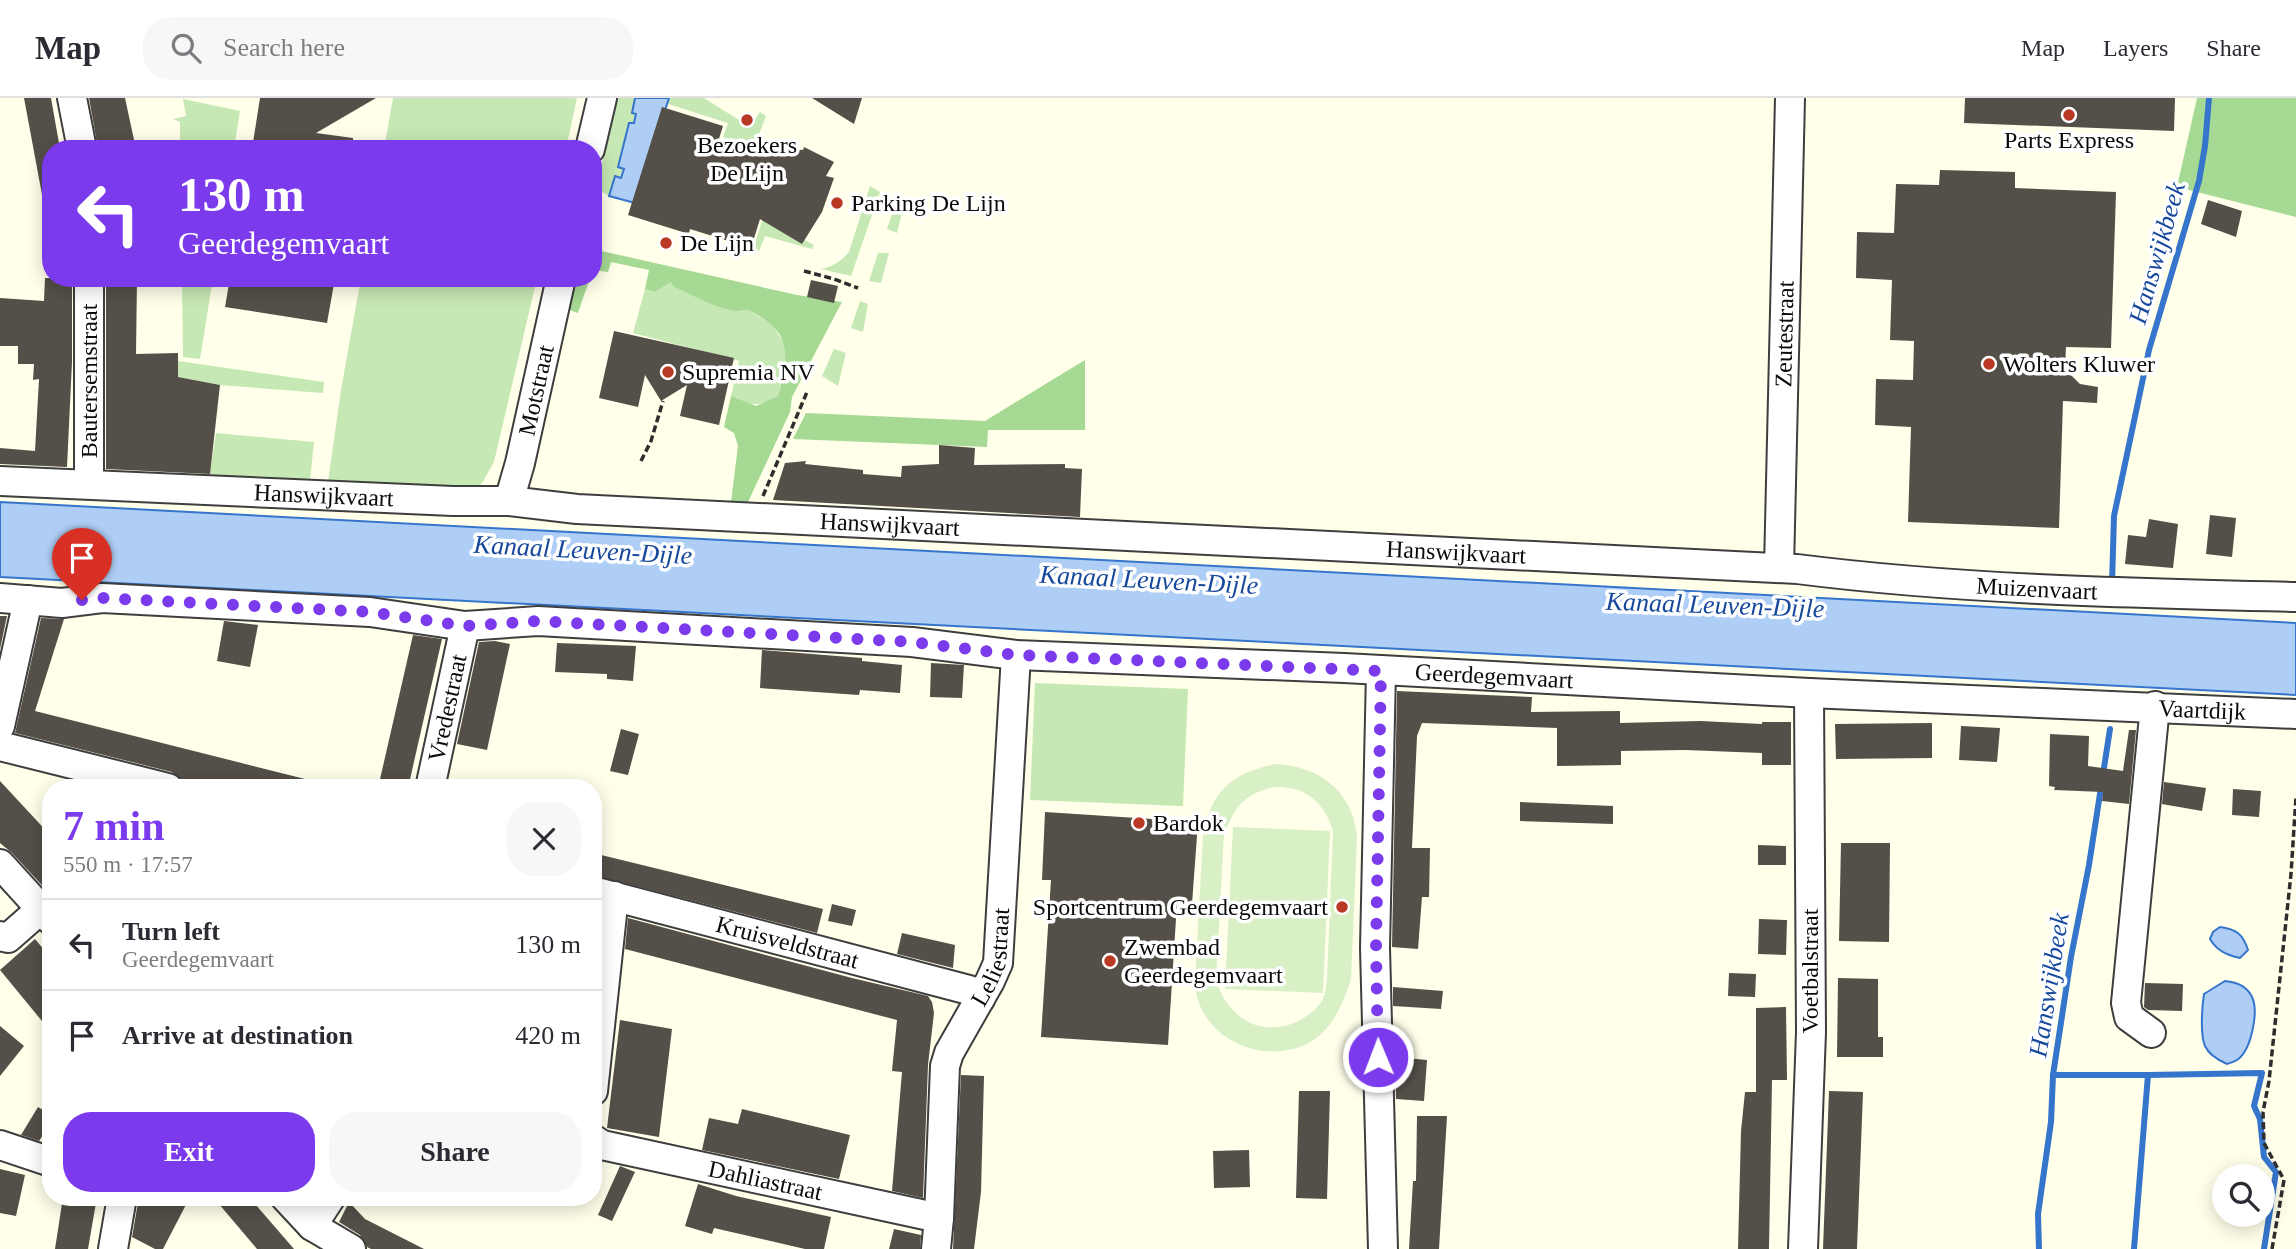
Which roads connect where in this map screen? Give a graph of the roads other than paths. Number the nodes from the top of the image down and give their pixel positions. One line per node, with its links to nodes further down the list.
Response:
1 (72, 98): 4 (street)
2 (602, 98): 5 (street)
3 (1790, 98): 11 (street, Zeutestraat)
4 (80, 140)
5 (592, 140)
6 (89, 287): 9 (street, Bautersemstraat)
7 (559, 287): 10 (street, Motstraat)
8 (0, 481): 9 (street, Hanswijkvaart)
9 (89, 484): 10 (street, Hanswijkvaart)
10 (509, 501): 11 (street, Hanswijkvaart)
11 (1779, 568): 12 (street, Muizenvaart)
12 (2296, 597)
13 (0, 598): 14 (street, Geerdegemvaart)
14 (28, 600): 15 (street, Geerdegemvaart); 22 (street)
15 (465, 626): 16 (street, Geerdegemvaart); 25 (street, Vredestraat)
16 (1016, 655): 17 (street, Geerdegemvaart); 32 (street, Leliestraat)
17 (1381, 671): 18 (street, Geerdegemvaart); 45 (street)
18 (1809, 693): 19 (street, Geerdegemvaart); 46 (street, Voetbalstraat)
19 (2109, 704): 20 (street, Vaartdijk)
20 (2155, 706): 21 (street, Vaartdijk); 33 (street)
21 (2296, 714)
22 (0, 726)
23 (0, 746): 24 (street)
24 (132, 779)
25 (431, 779)
26 (1, 868): 28 (street)
27 (604, 894): 30 (street); 32 (street, Kruisveldstraat)
28 (42, 910)
29 (42, 917): 31 (street)
30 (602, 930)
31 (0, 936)
32 (980, 999): 40 (street, Leliestraat)
33 (2151, 1033)
34 (0, 1145): 36 (street)
35 (602, 1145): 40 (street, Dahliastraat)
36 (42, 1159)
37 (120, 1206): 42 (street)
38 (294, 1206): 41 (street)
39 (325, 1206): 41 (street)
40 (939, 1218): 44 (street, Leliestraat)
41 (313, 1226): 43 (street)
42 (113, 1249)
43 (351, 1249)
44 (936, 1249)
45 (1383, 1249)
46 (1803, 1249)

